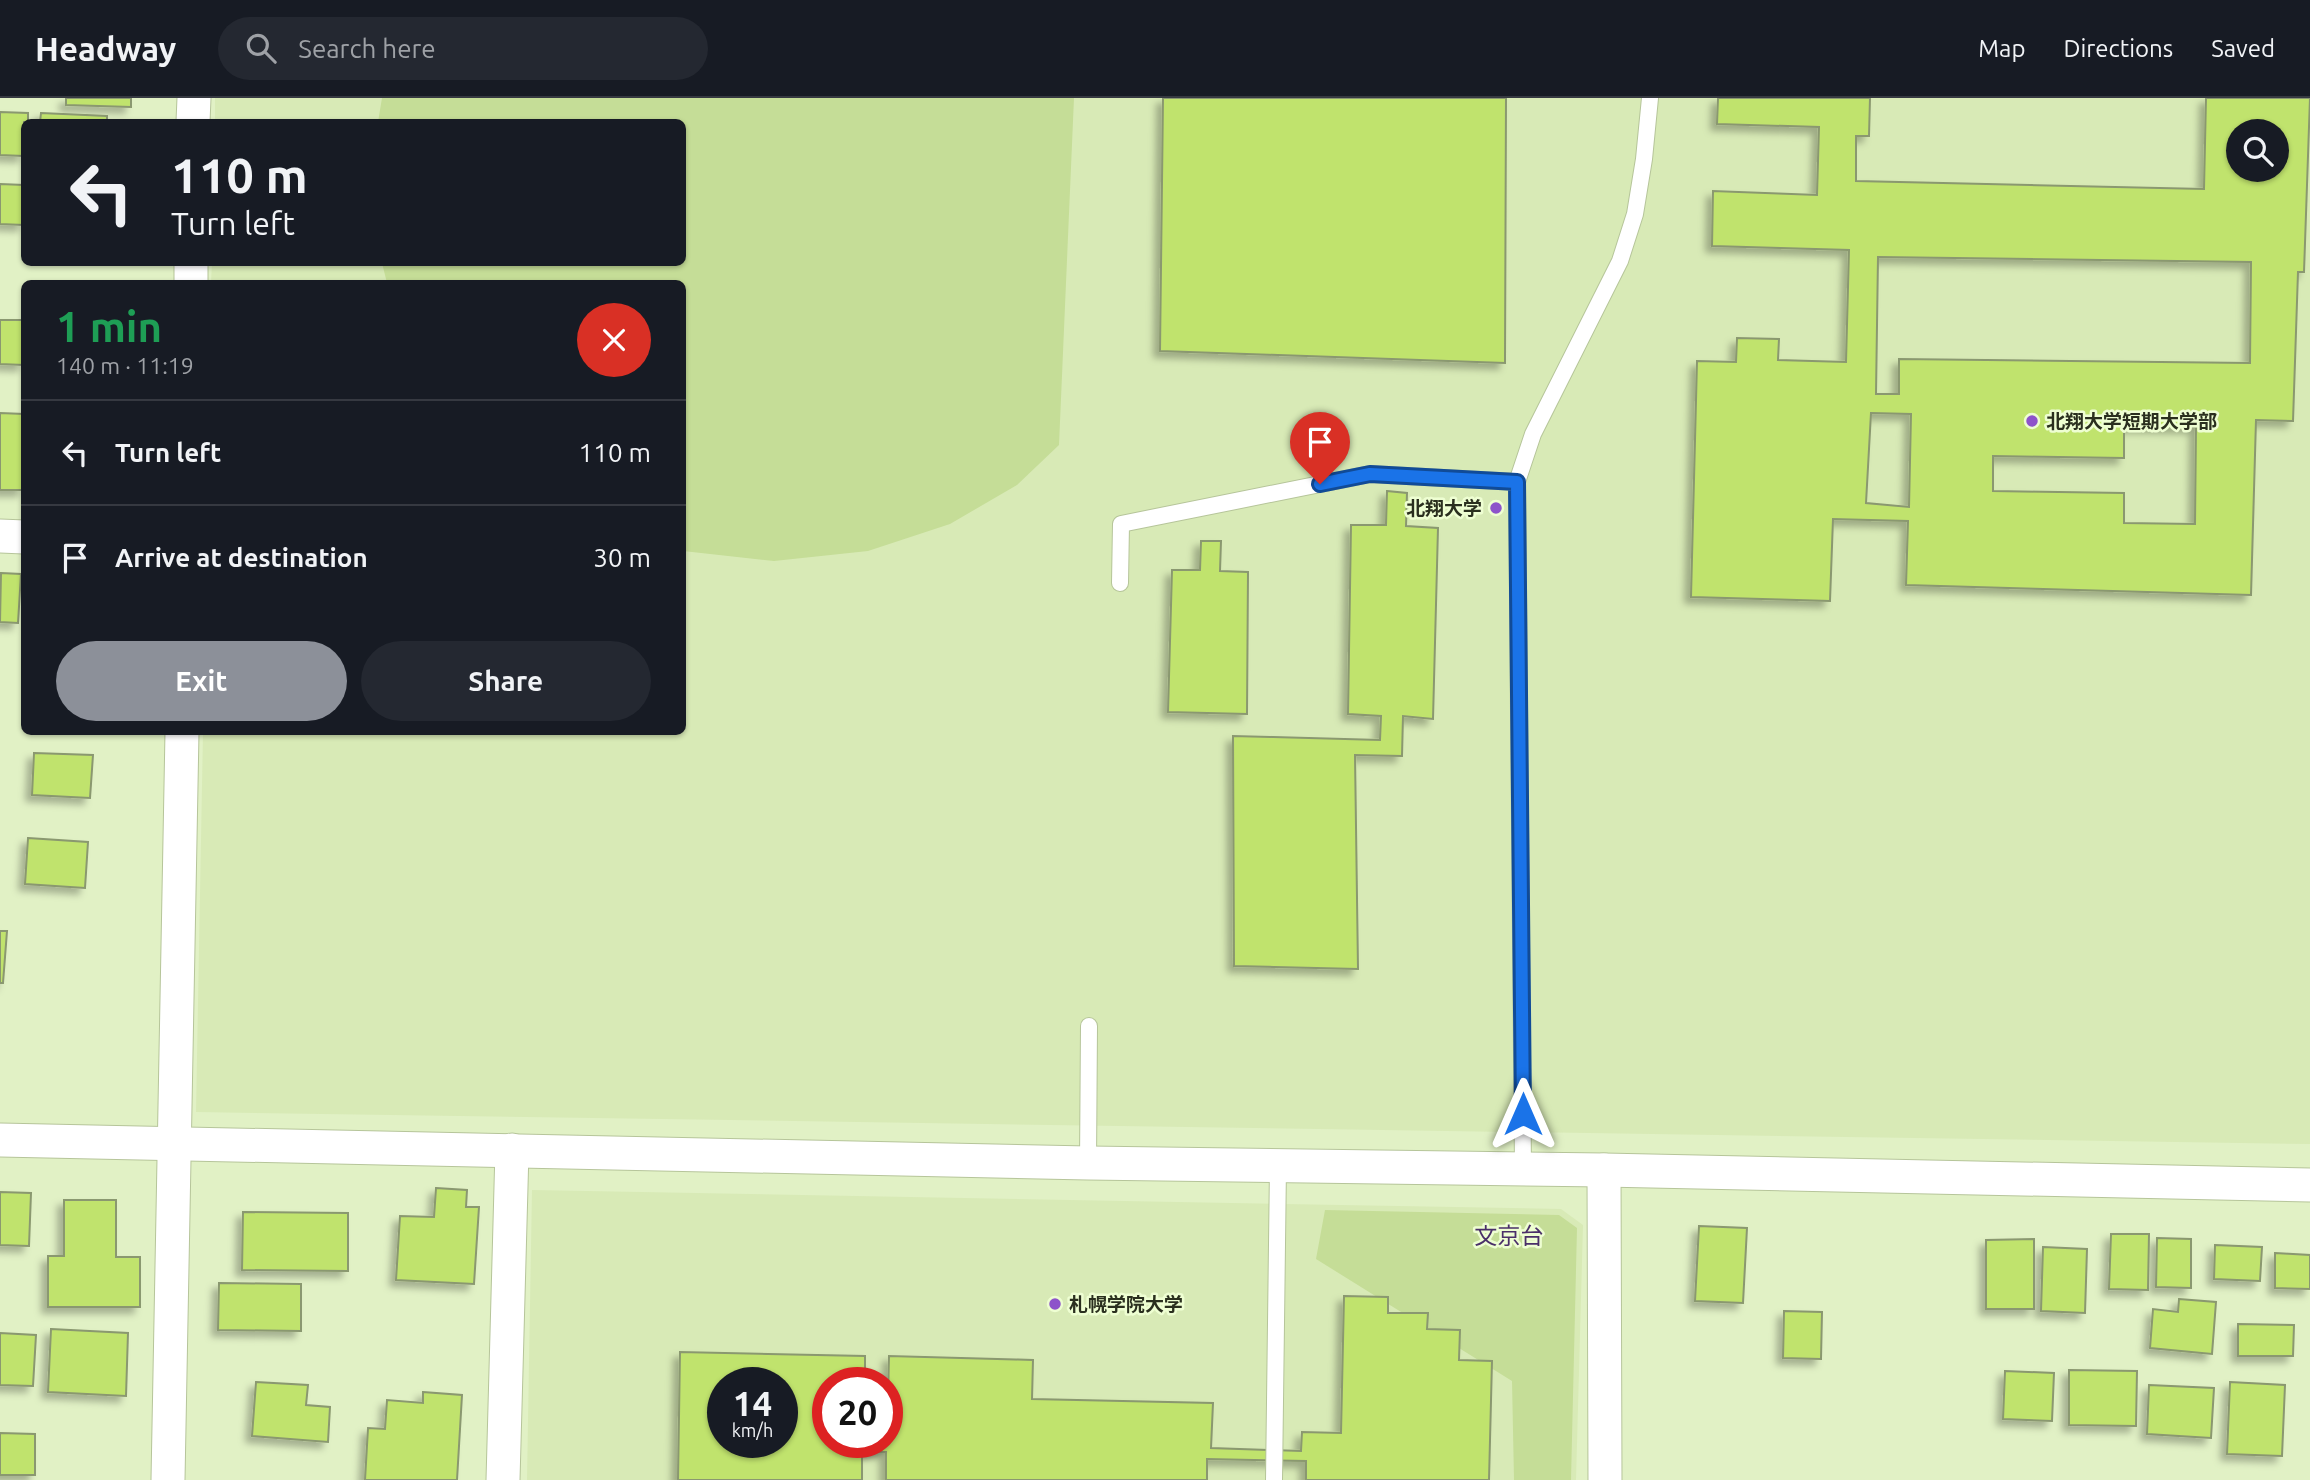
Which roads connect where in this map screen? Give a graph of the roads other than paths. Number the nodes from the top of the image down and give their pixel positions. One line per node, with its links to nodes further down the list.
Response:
1 (194, 98): 3 (street)
2 (1650, 98): 4 (lane)
3 (193, 119)
4 (1517, 482): 7 (lane); 15 (lane)
5 (0, 536): 6 (street)
6 (21, 537)
7 (1120, 583)
8 (182, 735): 11 (street)
9 (1089, 1026): 13 (lane)
10 (0, 1140): 11 (street)
11 (174, 1142): 12 (street); 18 (street)
12 (512, 1150): 13 (street); 19 (street)
13 (1088, 1163): 14 (street)
14 (1278, 1166): 15 (street); 20 (lane)
15 (1523, 1169): 16 (street)
16 (1604, 1170): 17 (street); 21 (street)
17 (2310, 1185)
18 (168, 1480)
19 (503, 1480)
20 (1274, 1480)
21 (1605, 1480)

